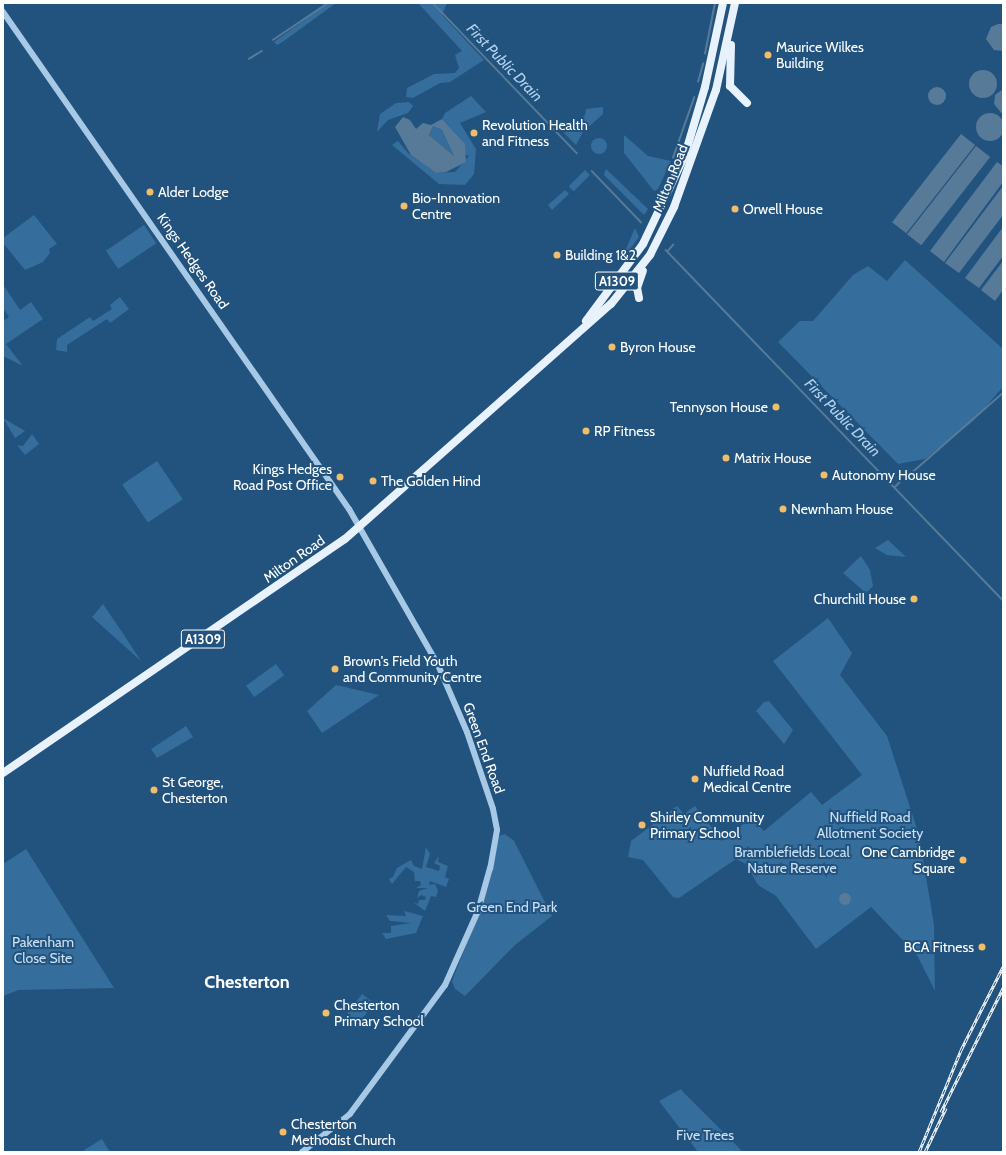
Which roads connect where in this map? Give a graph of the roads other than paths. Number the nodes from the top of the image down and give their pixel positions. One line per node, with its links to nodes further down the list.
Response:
1 (723, 3): 6 (main road, Milton Road / A1309)
2 (735, 4): 4 (main road, A1309); 5 (main road, Milton Road / A1309)
3 (3, 12): 12 (street, Kings Hedges Road)
4 (747, 103)
5 (694, 157): 6 (main road, A1309); 7 (main road, Milton Road / A1309)
6 (661, 207): 10 (main road, Milton Road / A1309)
7 (650, 256): 8 (main road, Milton Road / A1309); 9 (main road, A1309)
8 (626, 286): 10 (main road, A1309); 11 (main road, Milton Road / A1309)
9 (640, 298)
10 (594, 310): 11 (main road, Milton Road / A1309)
11 (576, 334): 12 (main road, Milton Road / A1309)
12 (360, 527): 13 (main road, Milton Road / A1309); 14 (street, Green End Road)
13 (3, 773)
14 (302, 1152)

